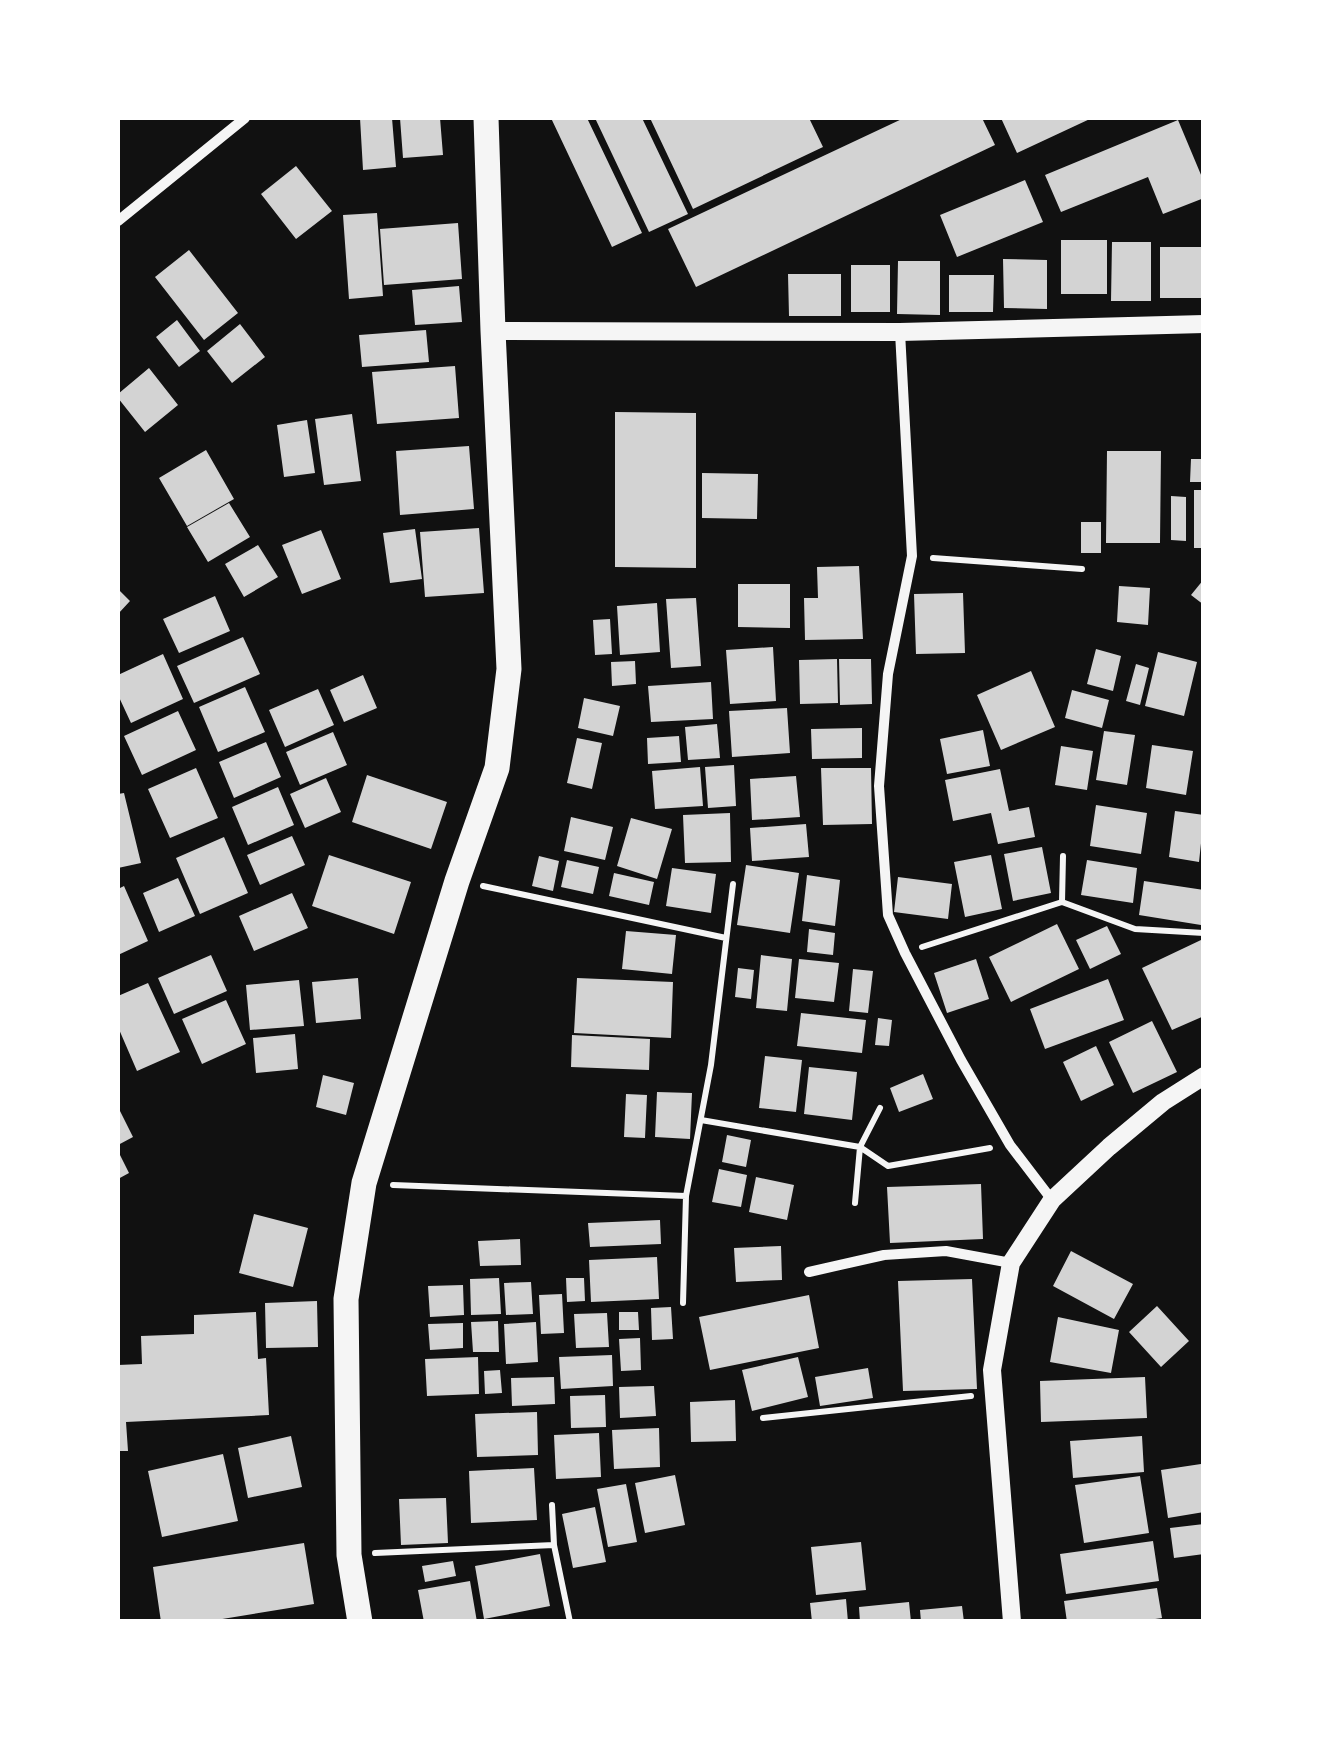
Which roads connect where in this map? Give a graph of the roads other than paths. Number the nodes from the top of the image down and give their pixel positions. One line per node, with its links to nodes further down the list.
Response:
1 (246, 118): 3 (street)
2 (486, 118): 5 (highway)
3 (118, 221)
4 (1204, 324): 6 (street)
5 (493, 331): 6 (street); 11 (highway)
6 (900, 332): 8 (street)
7 (1204, 1076): 8 (street)
8 (1052, 1200): 9 (street)
9 (1011, 1263): 10 (street); 12 (street)
10 (808, 1272)
11 (360, 1622)
12 (1012, 1622)

